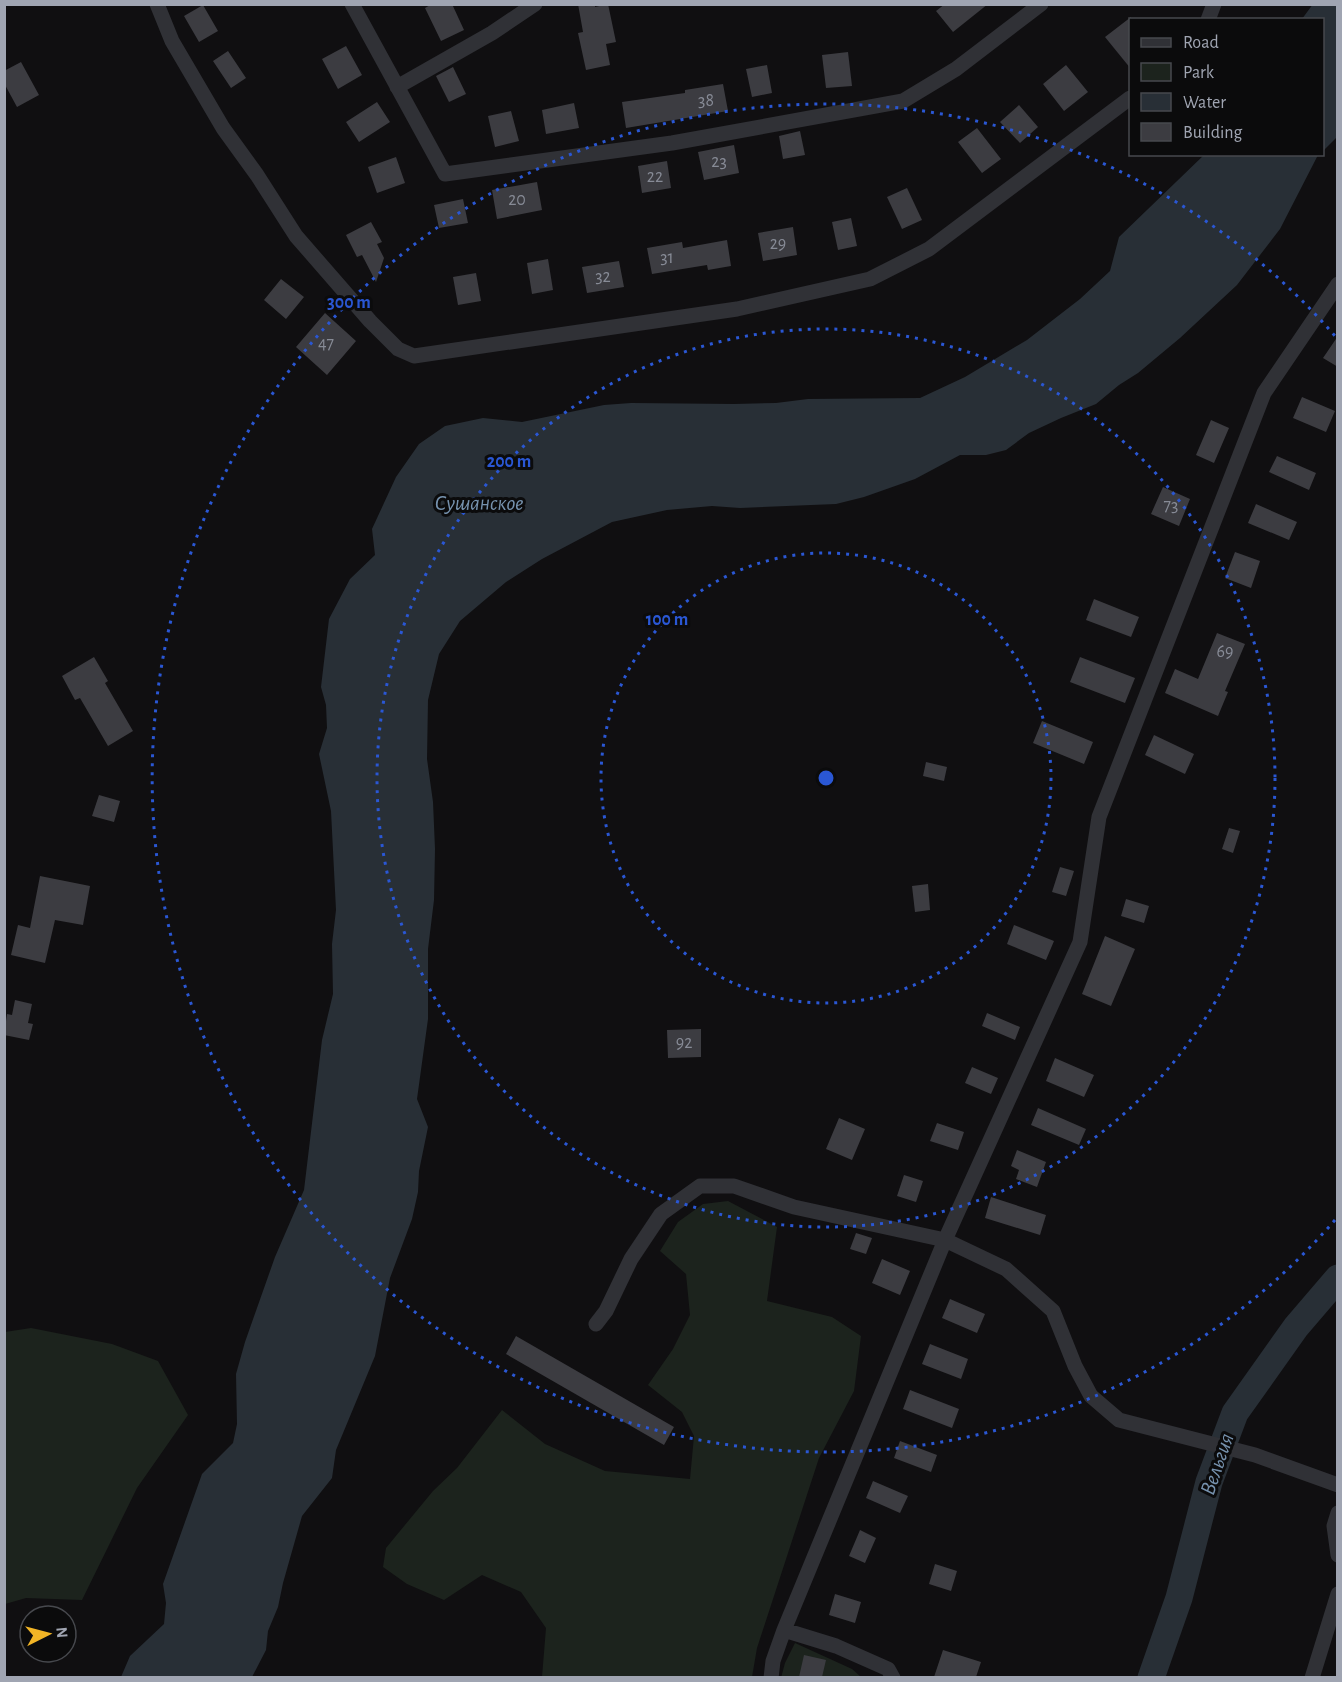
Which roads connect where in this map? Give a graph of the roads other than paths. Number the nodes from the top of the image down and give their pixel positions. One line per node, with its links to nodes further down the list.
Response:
1 (157, 4): 6 (street)
2 (352, 4): 5 (street)
3 (535, 4): 5 (street)
4 (1041, 4): 5 (street)
5 (397, 87)
6 (1129, 99)
7 (1338, 285): 8 (street)
8 (945, 1240): 9 (street); 10 (street); 14 (street)
9 (596, 1324)
10 (1338, 1485)
11 (1338, 1513): 12 (street)
12 (1338, 1555)
13 (1338, 1594): 17 (street)
14 (784, 1630): 15 (street); 16 (street)
15 (771, 1677)
16 (893, 1677)
17 (1312, 1677)

